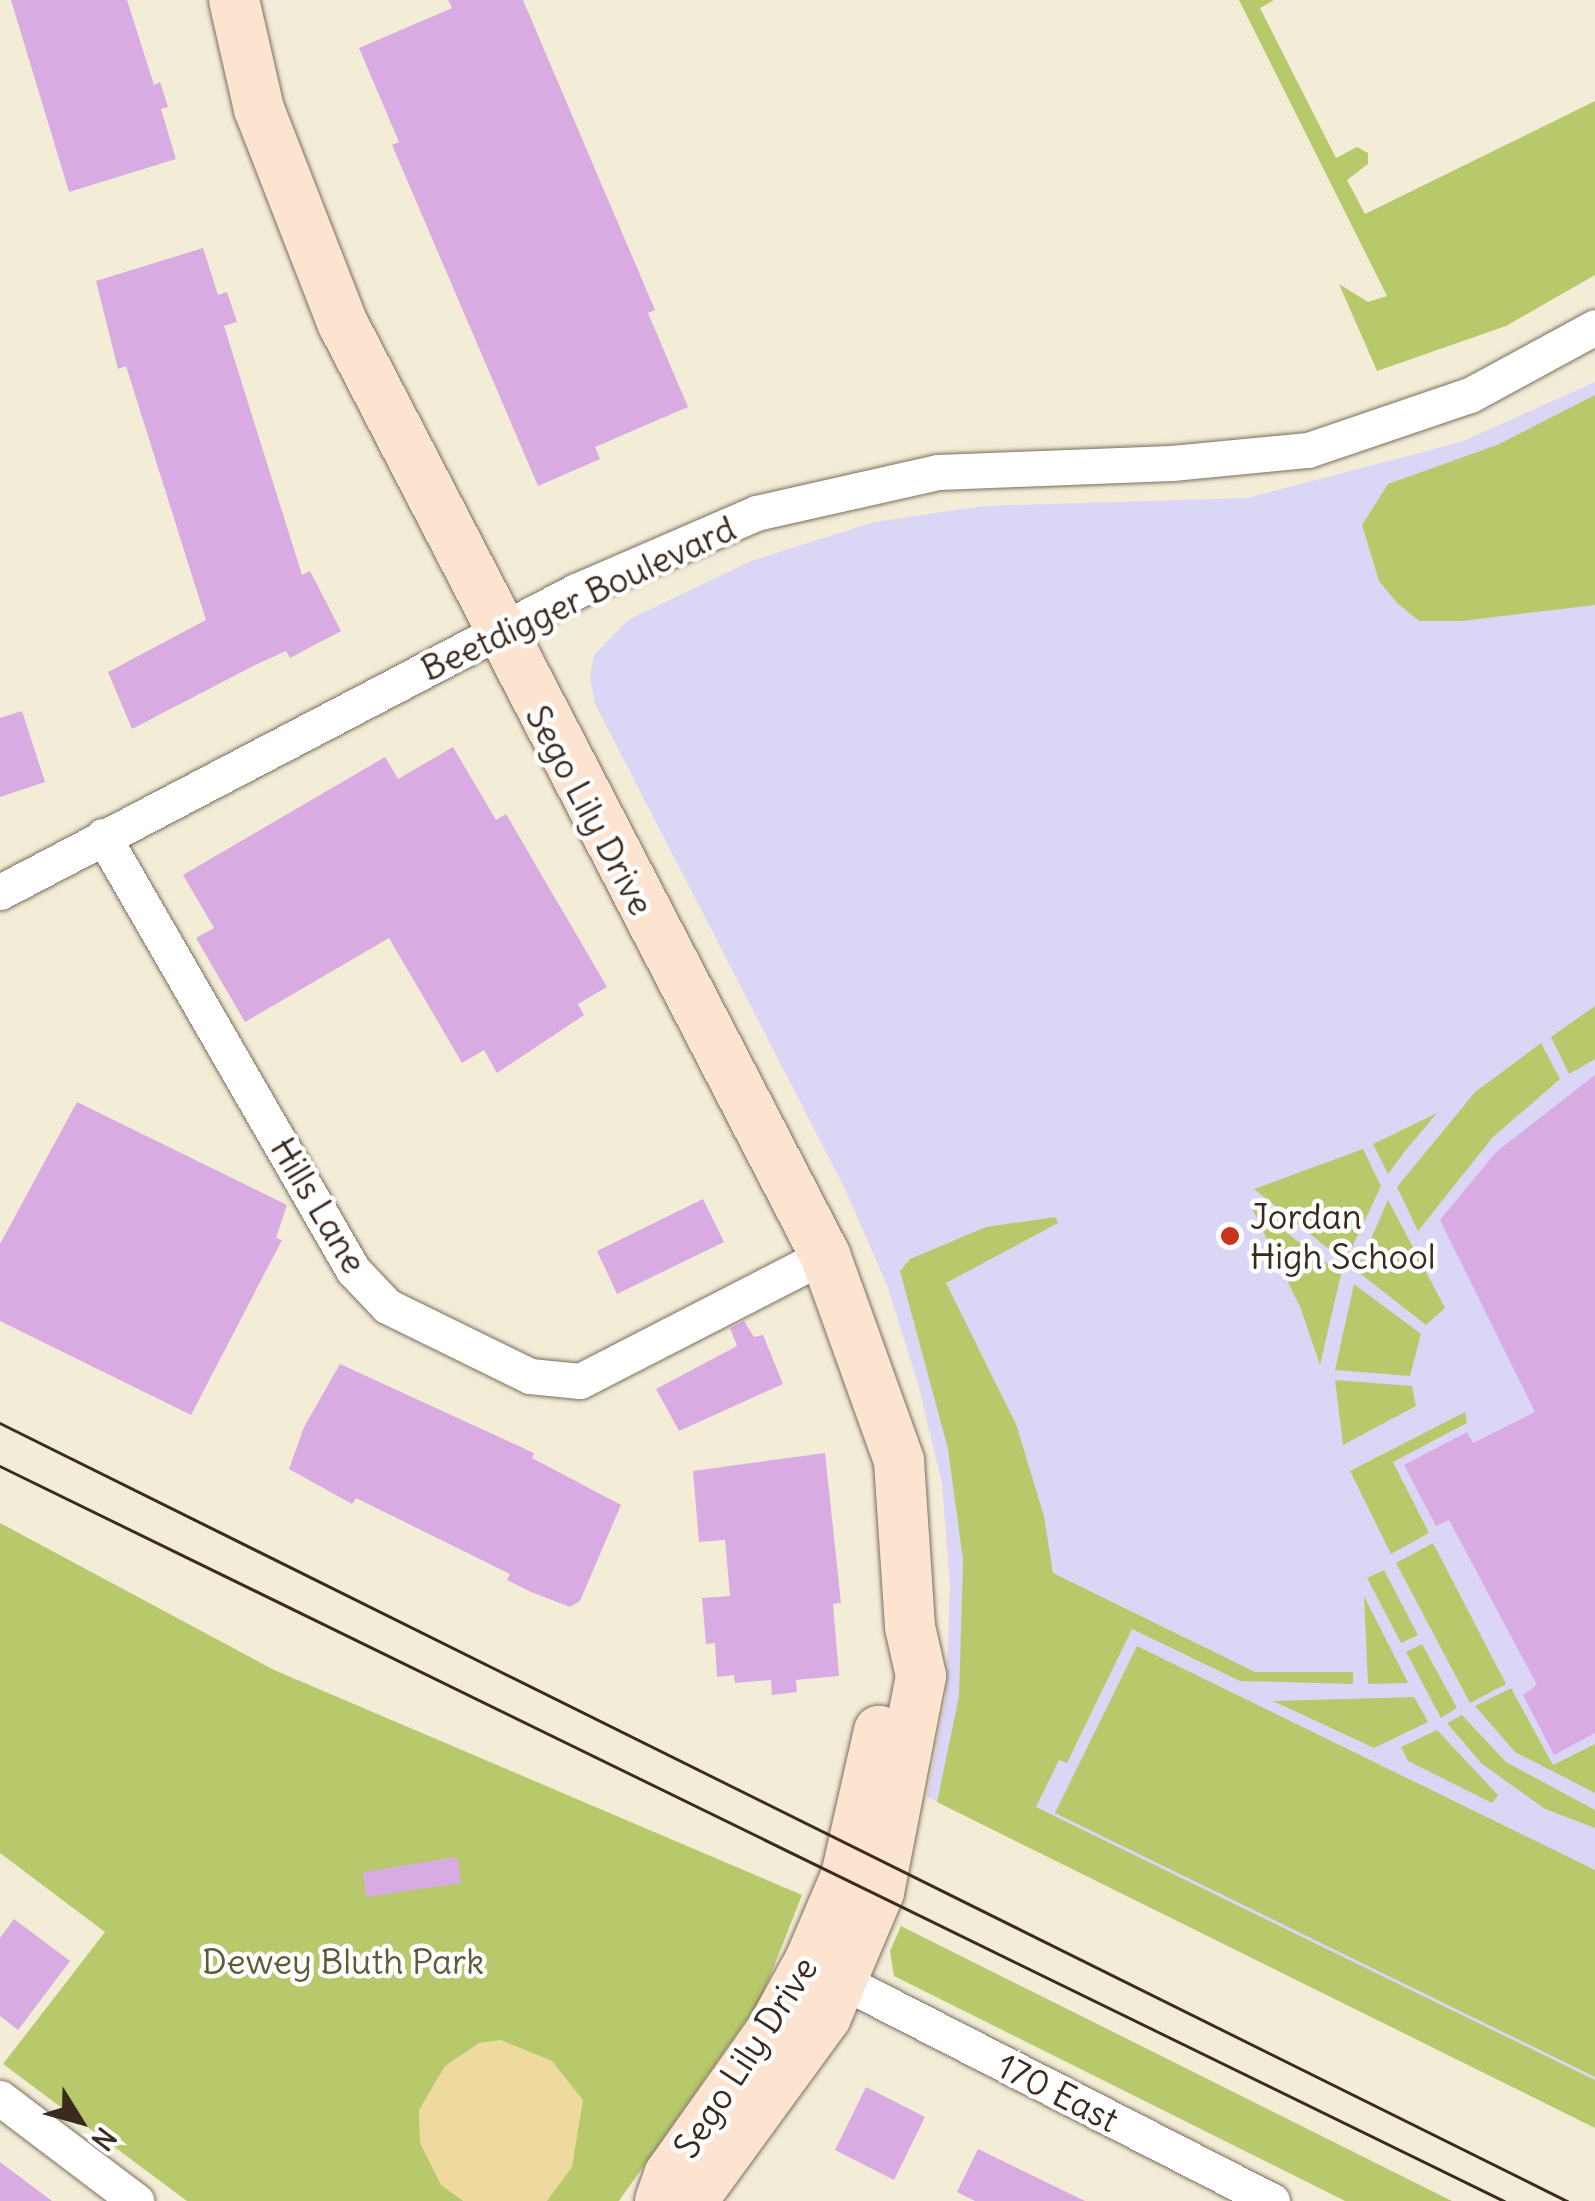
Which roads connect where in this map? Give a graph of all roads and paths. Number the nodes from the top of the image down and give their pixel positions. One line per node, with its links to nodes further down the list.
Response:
1 (234, 0): 3 (main road, Sego Lily Drive)
2 (1595, 328): 3 (street, Beetdigger Boulevard)
3 (497, 632): 4 (street, Beetdigger Boulevard); 6 (main road, Sego Lily Drive)
4 (103, 836): 5 (street, Beetdigger Boulevard); 6 (street, Hills Lane)
5 (0, 892)
6 (825, 1255): 7 (main road, Sego Lily Drive)
7 (910, 1626): 8 (main road, Sego Lily Drive); 11 (main road, Sego Lily Drive)
8 (844, 1982): 12 (main road, Sego Lily Drive); 13 (street, 170 East)
9 (0, 2098): 10 (street)
10 (136, 2201)
11 (660, 2201)
12 (692, 2201)
13 (1272, 2201)

